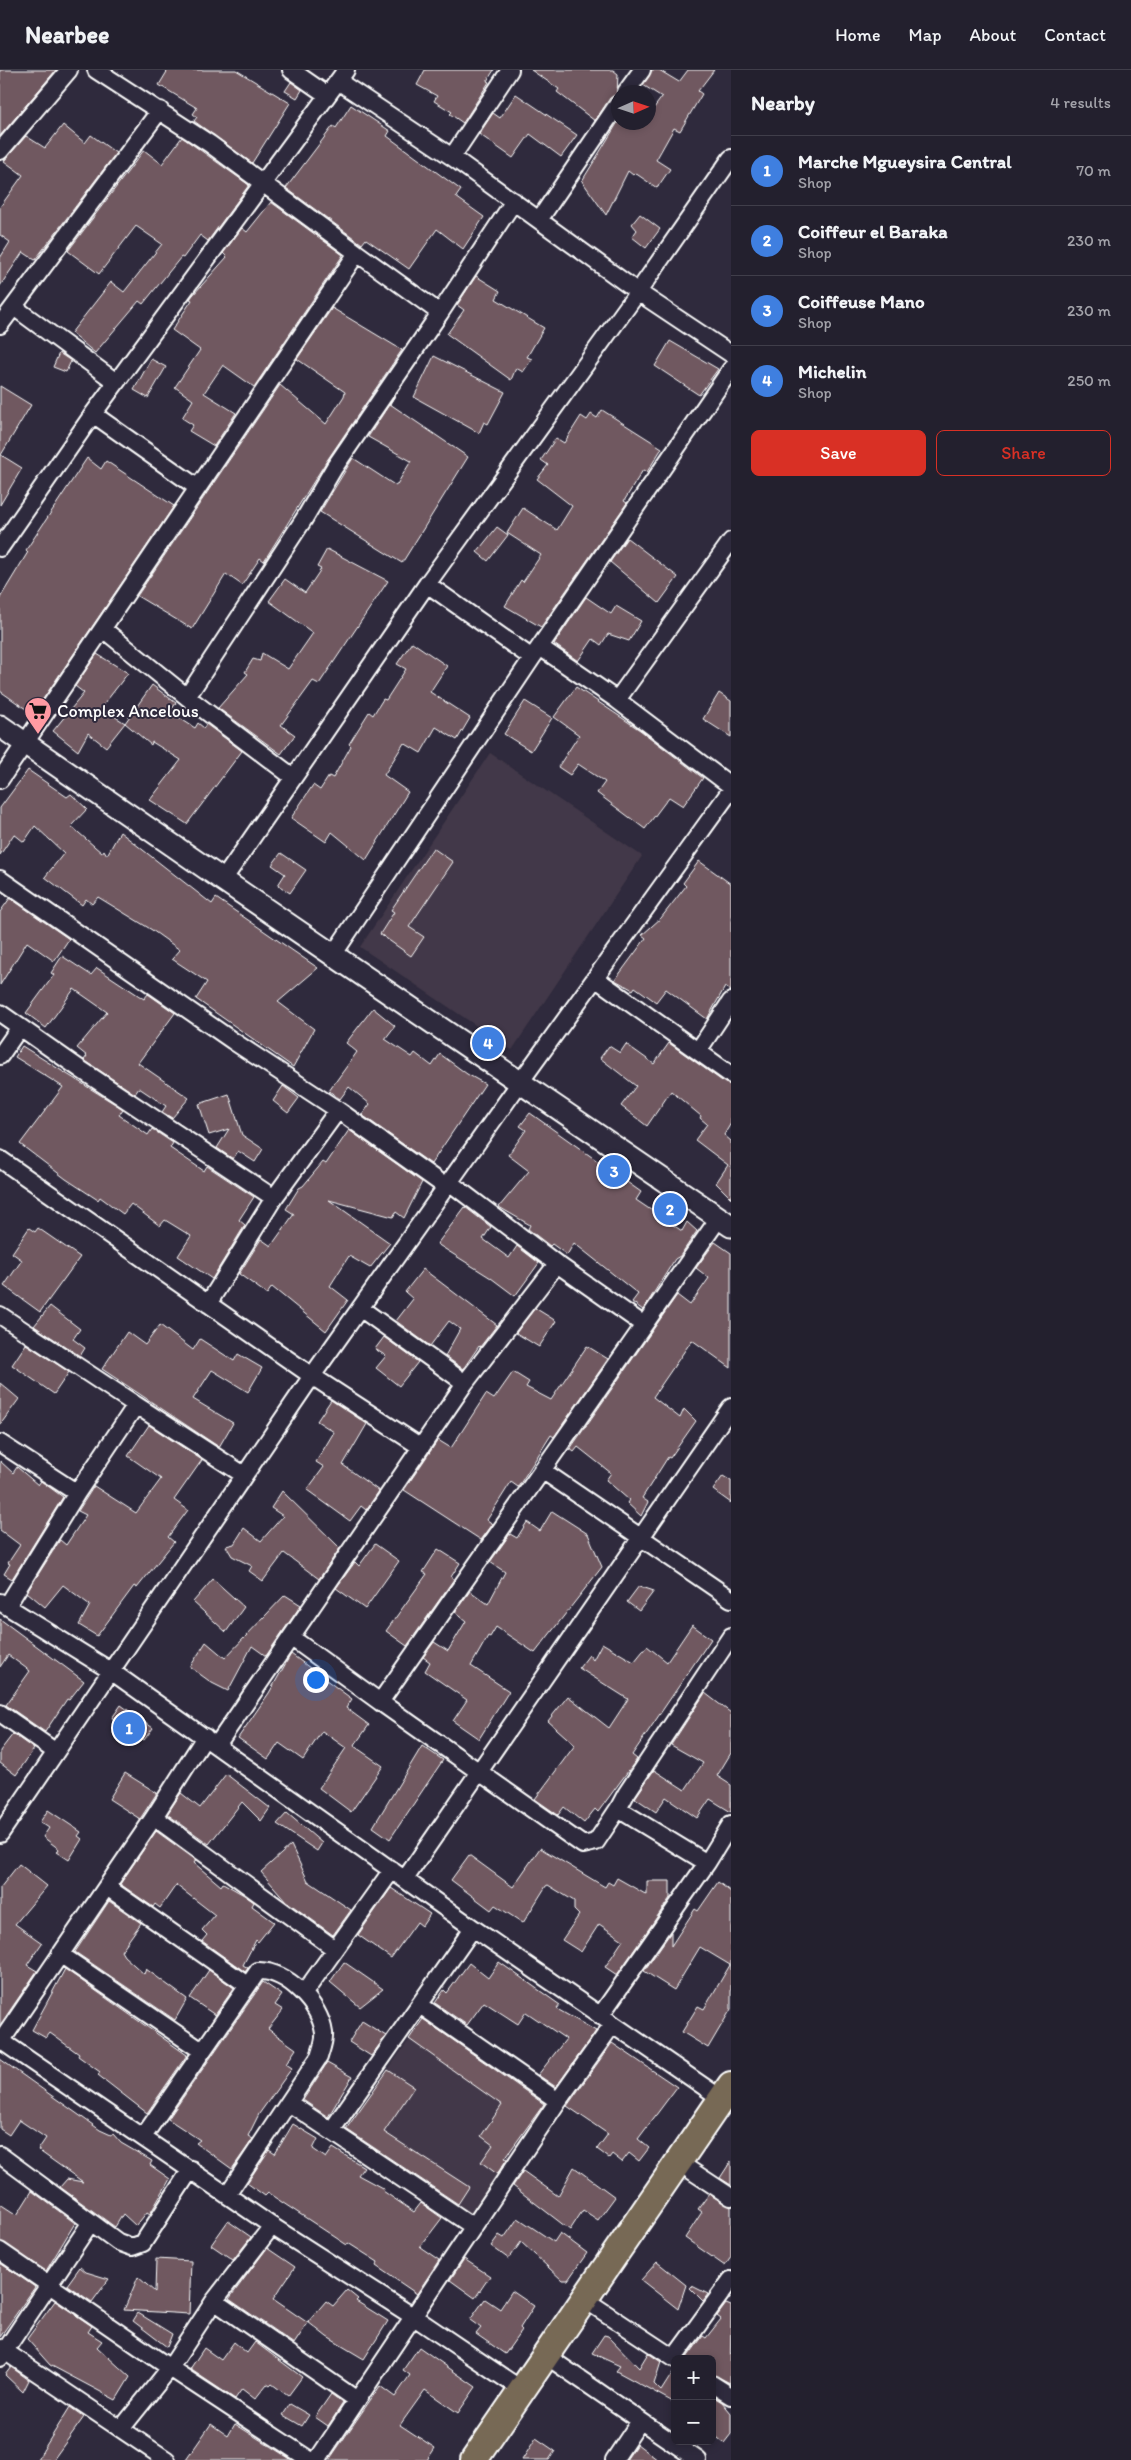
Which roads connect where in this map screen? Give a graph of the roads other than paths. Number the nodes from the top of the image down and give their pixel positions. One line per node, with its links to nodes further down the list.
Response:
1 (69, 70): 11 (street)
2 (96, 70): 9 (street)
3 (291, 70): 8 (street)
4 (510, 70): 12 (street)
5 (642, 70): 7 (street)
6 (342, 76): 8 (street); 12 (street)
7 (631, 85)
8 (327, 95): 14 (street)
9 (160, 110): 14 (street); 19 (street)
10 (611, 114): 16 (street)
11 (0, 151)
12 (452, 157): 15 (street)
13 (731, 158): 18 (street)
14 (263, 182): 17 (street); 24 (street)
15 (514, 201): 16 (street); 20 (street)
16 (539, 220): 18 (street)
17 (357, 253): 20 (street); 26 (street)
18 (638, 292): 22 (street); 29 (street)
19 (14, 307): 21 (street); 24 (street)
20 (440, 313): 32 (street)
21 (0, 325)
22 (731, 354)
23 (731, 369): 31 (street)
24 (116, 382): 25 (street)
25 (93, 414): 26 (street); 28 (street)
26 (198, 488): 30 (street)
27 (731, 541): 33 (street)
28 (0, 548)
29 (427, 584): 31 (street); 36 (street)
30 (102, 630): 32 (street); 35 (street)
31 (536, 652): 33 (street); 41 (street)
32 (187, 697): 36 (street)
33 (617, 700): 38 (street)
34 (0, 726): 35 (street)
35 (25, 743): 37 (street); 40 (street)
36 (293, 777): 40 (street)
37 (0, 780)
38 (730, 791): 42 (street)
39 (0, 879): 50 (street)
40 (223, 880): 41 (street)
41 (333, 955): 49 (street)
42 (595, 978): 46 (street); 49 (street)
43 (731, 1001): 46 (street)
44 (0, 1013): 45 (street)
45 (20, 1027): 47 (street); 53 (street)
46 (698, 1051): 48 (street)
47 (0, 1056)
48 (731, 1075)
49 (520, 1081): 52 (street); 54 (street)
50 (338, 1110): 52 (street); 53 (street)
51 (0, 1159): 56 (street)
52 (448, 1185): 55 (street); 57 (street)
53 (274, 1198): 56 (street)
54 (725, 1222): 59 (street)
55 (557, 1264): 59 (street); 61 (street)
56 (208, 1304): 60 (street)
57 (360, 1308): 60 (street); 61 (street)
58 (0, 1315): 62 (street)
59 (644, 1325): 66 (street)
60 (312, 1376): 65 (street); 67 (street)
61 (465, 1383): 65 (street)
62 (136, 1405): 67 (street); 68 (street)
63 (731, 1407): 69 (street)
64 (0, 1443): 68 (street)
65 (421, 1446): 73 (street)
66 (542, 1470): 69 (street); 75 (street)
67 (244, 1475): 74 (street)
68 (77, 1493): 71 (street)
69 (641, 1537): 70 (street); 79 (street)
70 (731, 1598)
71 (3, 1604): 74 (street)
72 (731, 1636): 80 (street)
73 (292, 1638): 75 (street); 77 (street)
74 (111, 1670): 77 (street); 78 (street)
75 (380, 1702): 79 (street)
76 (0, 1713): 78 (street)
77 (211, 1741): 82 (street); 86 (street)
78 (56, 1752): 81 (street)
79 (478, 1772): 80 (street); 86 (street)
80 (618, 1809): 85 (street)
81 (6, 1812): 84 (street)
82 (154, 1817): 87 (street); 89 (street)
83 (731, 1824): 85 (street)
84 (0, 1834)
85 (707, 1863): 94 (street)
86 (399, 1874): 88 (street); 89 (street)
87 (107, 1886): 90 (street); 91 (street)
88 (473, 1928): 93 (street); 94 (street)
89 (335, 1949): 92 (street)
90 (60, 1954): 95 (street); 96 (street)
91 (247, 1985): 92 (street); 96 (street)
92 (304, 1993): 99 (street)
93 (420, 2005): 98 (street); 100 (street)
94 (607, 2020): 97 (street); 98 (street)
95 (0, 2041): 101 (street)
96 (202, 2051): 101 (street)
97 (726, 2092): 103 (main road)
98 (558, 2101): 109 (street)
99 (288, 2103): 100 (street); 105 (street)
100 (330, 2131): 109 (street)
101 (143, 2137): 104 (street)
102 (0, 2156): 107 (street)
103 (678, 2162): 106 (street); 113 (main road)
104 (191, 2169): 105 (street); 107 (street)
105 (227, 2195): 108 (street)
106 (731, 2197)
107 (91, 2222): 112 (street)
108 (272, 2226): 114 (street); 115 (street)
109 (474, 2227): 115 (street)
110 (0, 2251): 112 (street)
111 (731, 2280): 118 (street)
112 (48, 2286): 116 (street); 120 (street)
113 (584, 2299): 117 (main road); 119 (street)
114 (214, 2301): 120 (street); 124 (street)
115 (414, 2317): 122 (street); 124 (street)
116 (2, 2353): 126 (street)
117 (545, 2355): 122 (main road); 125 (street)
118 (676, 2355)
119 (671, 2356)
120 (170, 2368): 126 (street); 128 (street)
121 (716, 2387): 123 (street)
122 (522, 2390): 130 (main road)
123 (731, 2396)
124 (357, 2400): 129 (street)
125 (640, 2421): 131 (street); 132 (street)
126 (121, 2429): 127 (street)
127 (167, 2460)
128 (310, 2460)
129 (317, 2460)
130 (474, 2460)
131 (614, 2460)
132 (698, 2460)

